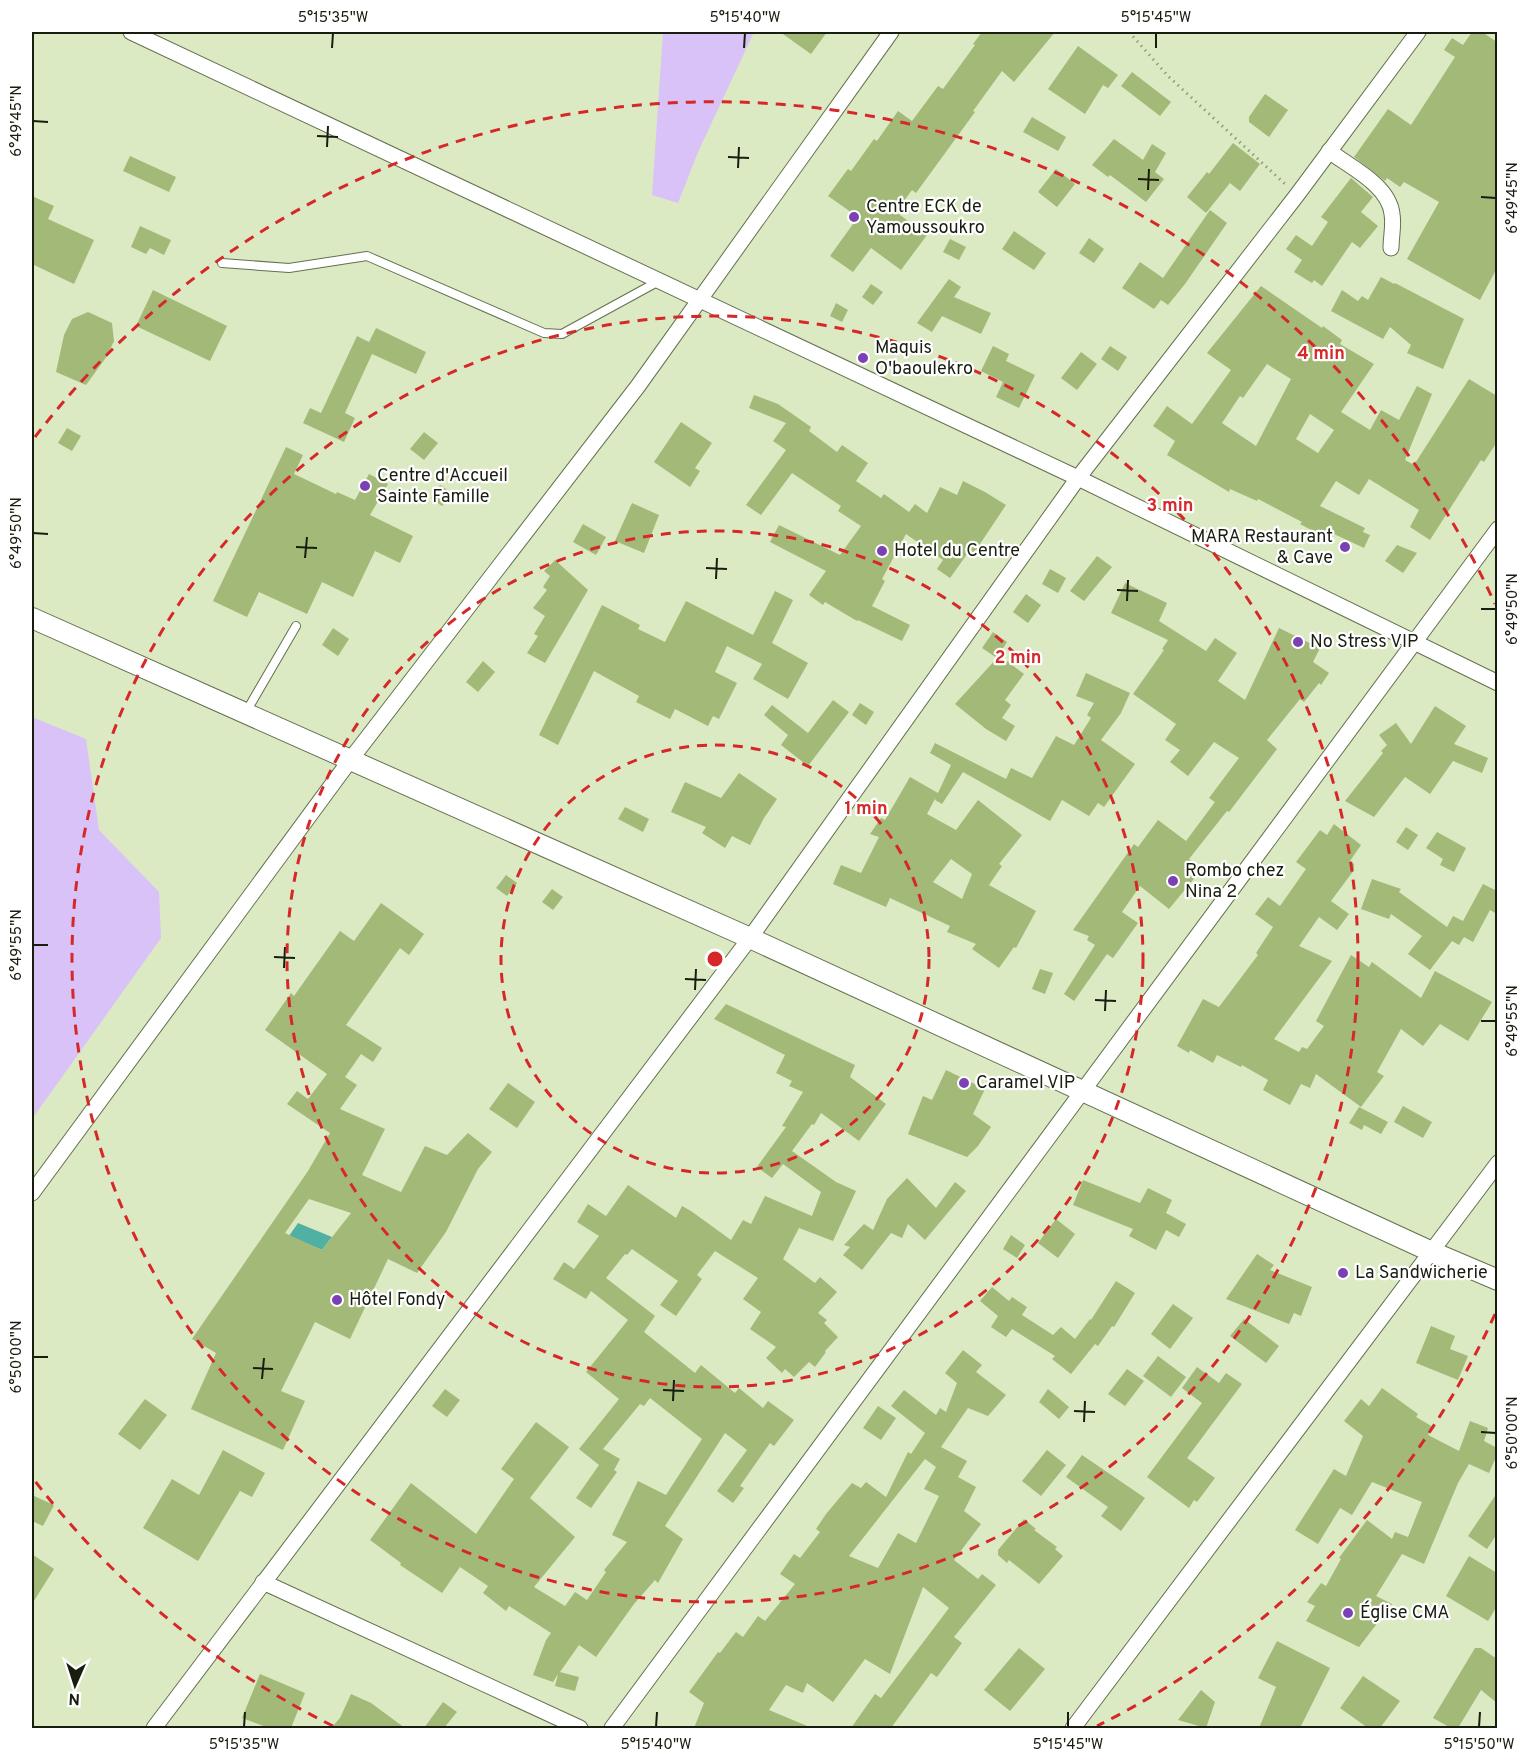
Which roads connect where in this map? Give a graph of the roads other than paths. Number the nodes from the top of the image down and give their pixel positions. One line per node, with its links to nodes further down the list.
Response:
1 (131, 32): 7 (street)
2 (891, 32): 8 (street)
3 (1418, 32): 4 (street)
4 (1329, 151): 5 (street); 9 (street)
5 (1390, 248)
6 (222, 263): 7 (lane)
7 (659, 281): 8 (street)
8 (700, 300): 9 (street); 16 (street)
9 (1078, 478): 13 (street); 17 (street)
10 (1497, 529): 13 (street)
11 (32, 618): 15 (street)
12 (296, 626): 15 (lane)
13 (1413, 642): 14 (street); 18 (street)
14 (1497, 683)
15 (246, 714): 16 (street)
16 (351, 759): 17 (street); 20 (street)
17 (750, 938): 18 (street); 23 (street)
18 (1083, 1091): 21 (street); 26 (street)
19 (1497, 1163): 21 (street)
20 (32, 1193)
21 (1432, 1252): 22 (street); 27 (street)
22 (1497, 1280)
23 (263, 1582): 24 (street); 25 (street)
24 (154, 1728)
25 (580, 1728)
26 (612, 1728)
27 (1073, 1728)

